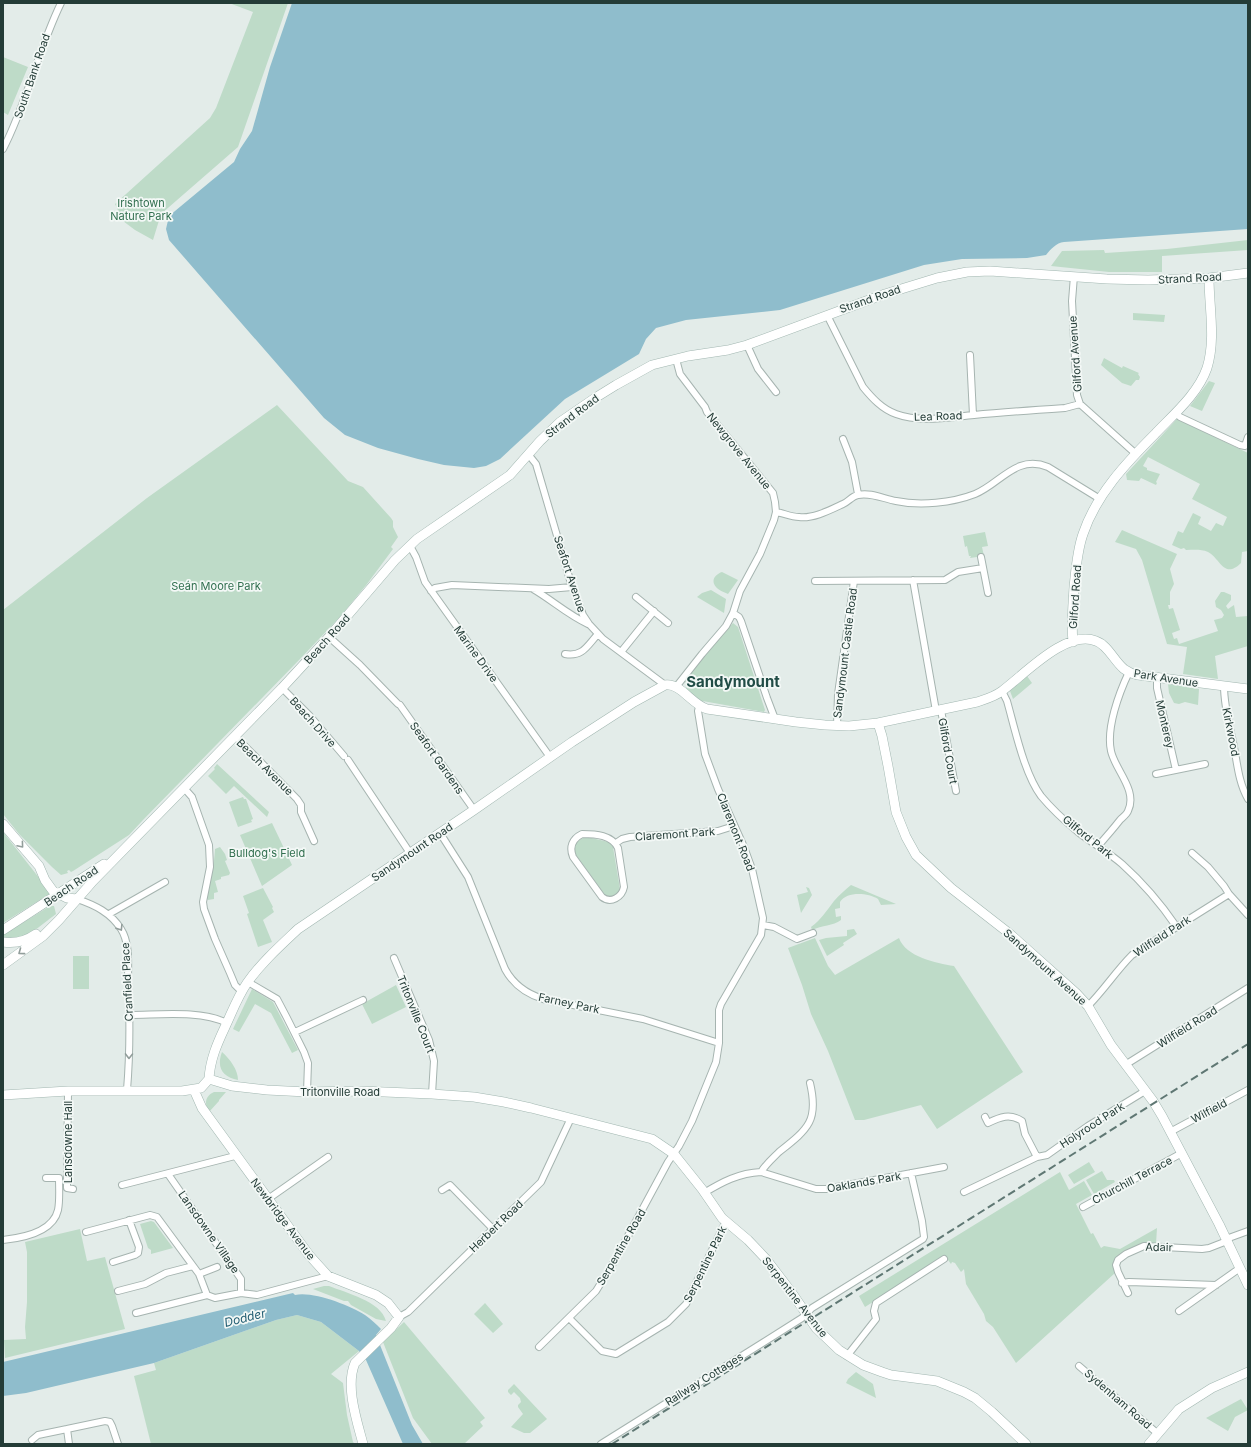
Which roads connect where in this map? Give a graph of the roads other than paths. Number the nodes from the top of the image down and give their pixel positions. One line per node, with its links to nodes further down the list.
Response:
1 (61, 3): 2 (street, South Bank Road)
2 (3, 149)
3 (1248, 273): 5 (street, Strand Road)
4 (1074, 276): 5 (street, Strand Road); 6 (street, Strand Road); 11 (street, Gilford Avenue)
5 (1209, 278): 12 (street, Gilford Road)
6 (827, 315): 7 (street, Strand Road); 13 (street, Lea Road)
7 (747, 345): 9 (street, Strand Road); 10 (street)
8 (970, 355): 13 (street)
9 (676, 359): 16 (street, Strand Road); 20 (street, Newgrove Avenue)
10 (776, 392)
11 (1080, 404): 13 (street, Lea Road); 17 (street, Gilford Avenue)
12 (1175, 413): 14 (street); 17 (street, Gilford Road)
13 (973, 415)
14 (1248, 437)
15 (843, 439): 18 (street)
16 (528, 454): 21 (street, Beach Road); 27 (street, Seafort Avenue)
17 (1136, 454): 19 (street, Gilford Road)
18 (858, 494): 19 (street); 20 (street)
19 (1100, 499): 38 (street, Gilford Road)
20 (776, 512): 33 (street, Newgrove Avenue)
21 (410, 546): 29 (street, Marine Drive); 37 (street, Beach Road)
22 (981, 556): 23 (street)
23 (983, 568): 25 (street); 30 (street)
24 (814, 580): 26 (street)
25 (913, 580): 26 (street); 50 (street, Gilford Court)
26 (854, 581): 53 (street, Sandymount Castle Road)
27 (572, 587): 28 (street); 35 (street, Seafort Avenue)
28 (531, 588): 29 (street); 35 (street)
29 (431, 591): 55 (street, Marine Drive)
30 (988, 593)
31 (636, 597): 32 (street)
32 (654, 611): 34 (street); 39 (street)
33 (733, 613): 45 (street, Newgrove Avenue); 51 (street)
34 (668, 623)
35 (589, 624): 36 (street, Seafort Avenue)
36 (598, 634): 39 (street, Seafort Avenue); 40 (street)
37 (329, 637): 46 (street, Beach Road); 62 (street, Seafort Gardens)
38 (1073, 642): 41 (street, Park Avenue); 48 (street, Gilford Road)
39 (621, 652): 43 (street, Seafort Avenue)
40 (565, 654)
41 (1129, 672): 42 (street, Park Avenue); 69 (street)
42 (1157, 678): 44 (street, Park Avenue); 57 (street, Monterey)
43 (665, 685): 45 (street); 55 (street, Sandymount Road)
44 (1224, 686): 47 (street, Park Avenue); 61 (street, Kirkwood)
45 (676, 687): 49 (street)
46 (282, 688): 54 (street, Beach Road); 70 (street, Beach Drive)
47 (1248, 689)
48 (1002, 691): 50 (street, Gilford Road); 69 (street, Gilford Park)
49 (700, 707): 51 (street, Gilford Road); 64 (street, Claremont Road)
50 (939, 710): 52 (street, Gilford Road); 60 (street, Gilford Court)
51 (775, 719): 53 (street, Gilford Road)
52 (878, 723): 53 (street, Gilford Road); 90 (street, Sandymount Avenue)
53 (837, 726)
54 (235, 736): 59 (street, Beach Road); 67 (street, Beach Avenue)
55 (550, 757): 62 (street, Sandymount Road)
56 (1205, 764): 57 (street)
57 (1176, 770): 58 (street)
58 (1156, 774)
59 (184, 788): 66 (street, Beach Road); 88 (street)
60 (956, 791)
61 (1248, 799)
62 (474, 810): 65 (street, Sandymount Road)
63 (3, 824): 73 (street, one-way to 73)
64 (734, 826): 68 (street, Claremont Park); 79 (street, Claremont Road)
65 (440, 833): 70 (street, Sandymount Road); 94 (street, Farney Park)
66 (136, 838): 73 (street, Beach Road); 75 (street, Beach Road)
67 (314, 841)
68 (616, 843): 68 (street)
69 (1098, 846): 80 (street, Gilford Park)
70 (410, 853): 86 (street, Sandymount Road)
71 (1192, 853): 74 (street)
72 (166, 882): 76 (street)
73 (58, 894): 75 (street); 81 (street, Beach Road)
74 (1228, 894): 77 (street); 80 (street, Wilfield Park)
75 (77, 899): 76 (street, Cranfield Place); 78 (street, Beach Road)
76 (109, 914): 91 (street, Cranfield Place, one-way to 91)
77 (1248, 915)
78 (59, 920): 83 (street, Beach Road); 85 (street, Beach Road, one-way to 85)
79 (763, 925): 82 (street); 94 (street, Claremont Road)
80 (1176, 926): 90 (street, Wilfield Park)
81 (3, 930)
82 (813, 933)
83 (3, 942)
84 (394, 958): 104 (street, Tritonville Court)
85 (3, 965)
86 (248, 982): 88 (street, Sandymount Road); 93 (street)
87 (1248, 988): 95 (street, Wilfield Road)
88 (242, 992): 92 (street, Sandymount Road)
89 (362, 1000): 93 (street)
90 (1088, 1006): 95 (street, Sandymount Avenue)
91 (130, 1015): 92 (street); 98 (street, Cranfield Place, one-way to 98)
92 (227, 1023): 96 (street, Sandymount Road)
93 (295, 1032): 103 (street)
94 (719, 1043): 109 (street, Claremont Road)
95 (1125, 1065): 102 (street, Sandymount Avenue)
96 (209, 1079): 99 (street); 103 (street, Tritonville Road)
97 (810, 1083): 115 (street)
98 (127, 1090): 99 (street); 101 (street)
99 (194, 1090): 111 (street, Newbridge Avenue)
100 (1248, 1090): 108 (street, Wilfield)
101 (68, 1091): 105 (street); 120 (street, Lansdowne Hall)
102 (1145, 1091): 108 (street, Sandymount Avenue); 113 (street, Holyrood Park)
103 (307, 1092): 104 (street, Tritonville Road)
104 (432, 1094): 106 (street, Tritonville Road)
105 (3, 1095)
106 (571, 1118): 109 (street, Tritonville Road); 128 (street, Herbert Road)
107 (985, 1118): 113 (street)
108 (1170, 1132): 110 (street, Sandymount Avenue)
109 (674, 1154): 123 (street, Serpentine Avenue); 151 (street, Serpentine Road)
110 (1182, 1154): 125 (street, Churchill Terrace); 132 (street, Sandymount Avenue)
111 (236, 1156): 117 (street); 124 (street, Newbridge Avenue)
112 (328, 1157): 124 (street)
113 (1037, 1157): 122 (street, Holyrood Park)
114 (944, 1167): 116 (street, Oaklands Park)
115 (761, 1172): 116 (street, Oaklands Park); 123 (street, Oaklands Park)
116 (911, 1173): 149 (street, Oaklands Park)
117 (168, 1174): 119 (street); 144 (street, Lansdowne Village)
118 (46, 1178): 131 (street)
119 (122, 1185)
120 (72, 1188)
121 (442, 1190): 128 (street)
122 (964, 1192)
123 (704, 1193): 127 (street, Serpentine Avenue)
124 (268, 1199): 139 (street, Newbridge Avenue)
125 (1083, 1207)
126 (129, 1220): 130 (street); 134 (street); 135 (street)
127 (726, 1221): 149 (street, Serpentine Avenue); 151 (street, Serpentine Park)
128 (493, 1229): 150 (street, Herbert Road)
129 (1248, 1231): 132 (street)
130 (86, 1232)
131 (3, 1240)
132 (1226, 1240): 137 (street, Sandymount Avenue); 140 (street, Adair)
133 (944, 1259): 153 (street)
134 (113, 1262)
135 (193, 1266): 138 (street); 143 (street)
136 (218, 1267): 138 (street, Lansdowne Village)
137 (1240, 1268): 141 (street); 142 (street, Sandymount Avenue)
138 (199, 1274): 146 (street)
139 (328, 1276): 144 (street); 150 (street, Newbridge Avenue)
140 (1122, 1283): 141 (street); 145 (street, Adair)
141 (1216, 1285): 147 (street)
142 (1248, 1285)
143 (118, 1291)
144 (241, 1293): 146 (street)
145 (1128, 1294)
146 (207, 1295): 148 (street)
147 (1179, 1311)
148 (136, 1312)
149 (806, 1313): 153 (street, Serpentine Avenue); 162 (street, Railway Cottages)
150 (399, 1317): 161 (street)
151 (569, 1318): 152 (street, Serpentine Road)
152 (539, 1347)
153 (847, 1356): 163 (street, Serpentine Avenue)
154 (1079, 1366): 157 (street, Sydenham Road)
155 (1248, 1372): 157 (street)
156 (67, 1429): 158 (street); 159 (street); 160 (street)
157 (1157, 1433): 164 (street)
158 (32, 1440)
159 (69, 1444)
160 (118, 1444)
161 (363, 1444)
162 (601, 1444)
163 (1026, 1444)
164 (1149, 1444)

